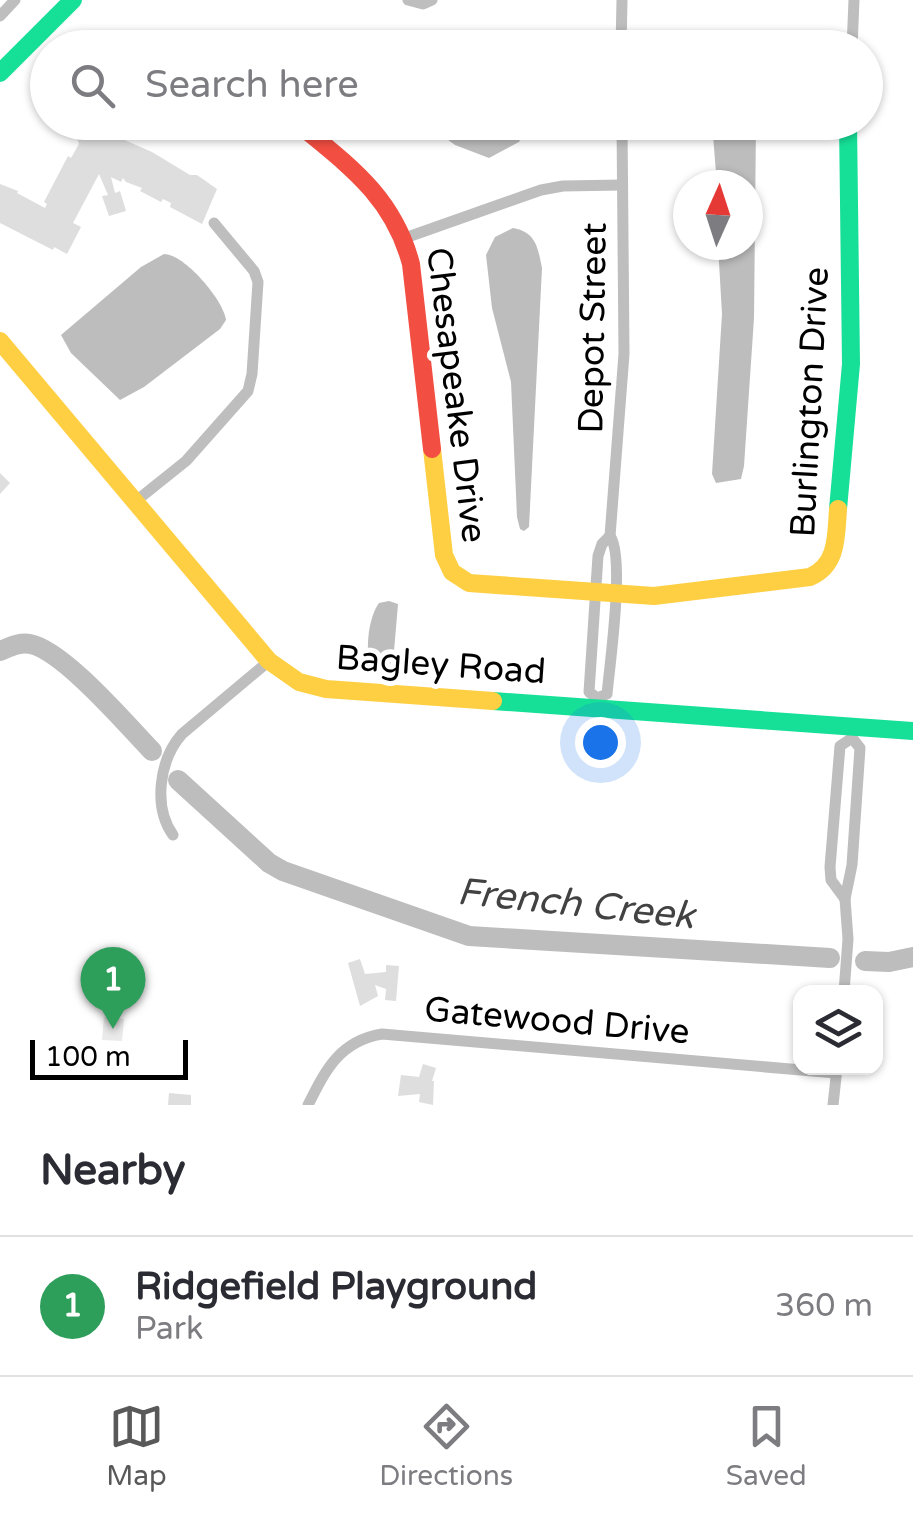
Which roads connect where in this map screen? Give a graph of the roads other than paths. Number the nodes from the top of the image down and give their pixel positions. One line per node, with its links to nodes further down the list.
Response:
1 (15, 0): 7 (street)
2 (74, 0): 8 (street)
3 (408, 0): 4 (street)
4 (432, 0)
5 (622, 0): 9 (street)
6 (854, 0): 10 (street)
7 (0, 16)
8 (44, 30)
9 (621, 30)
10 (853, 30)
11 (30, 43): 12 (street)
12 (0, 73)
13 (317, 140): 18 (street, Chesapeake Drive)
14 (622, 140): 16 (street, Depot Street)
15 (848, 140): 23 (street, Burlington Drive)
16 (622, 185): 18 (street); 21 (street, Depot Street)
17 (214, 223): 20 (street)
18 (405, 238): 22 (street, Chesapeake Drive)
19 (0, 341): 20 (street, Bagley Road)
20 (136, 501): 24 (street, Bagley Road)
21 (610, 536): 22 (street, Depot Street); 23 (street, Depot Street)
22 (596, 592): 23 (street, Burlington Drive); 25 (street, Depot Street)
23 (615, 594): 25 (street, Depot Street)
24 (269, 661): 25 (street, Bagley Road); 28 (street)
25 (597, 703): 27 (street, Bagley Road)
26 (913, 731): 27 (street, Bagley Road)
27 (852, 733): 29 (street); 29 (street)
28 (173, 835)
29 (845, 899): 30 (street)
30 (845, 985)
31 (793, 1067): 33 (street, Gatewood Drive)
32 (837, 1075): 34 (street)
33 (308, 1105)
34 (834, 1105)

